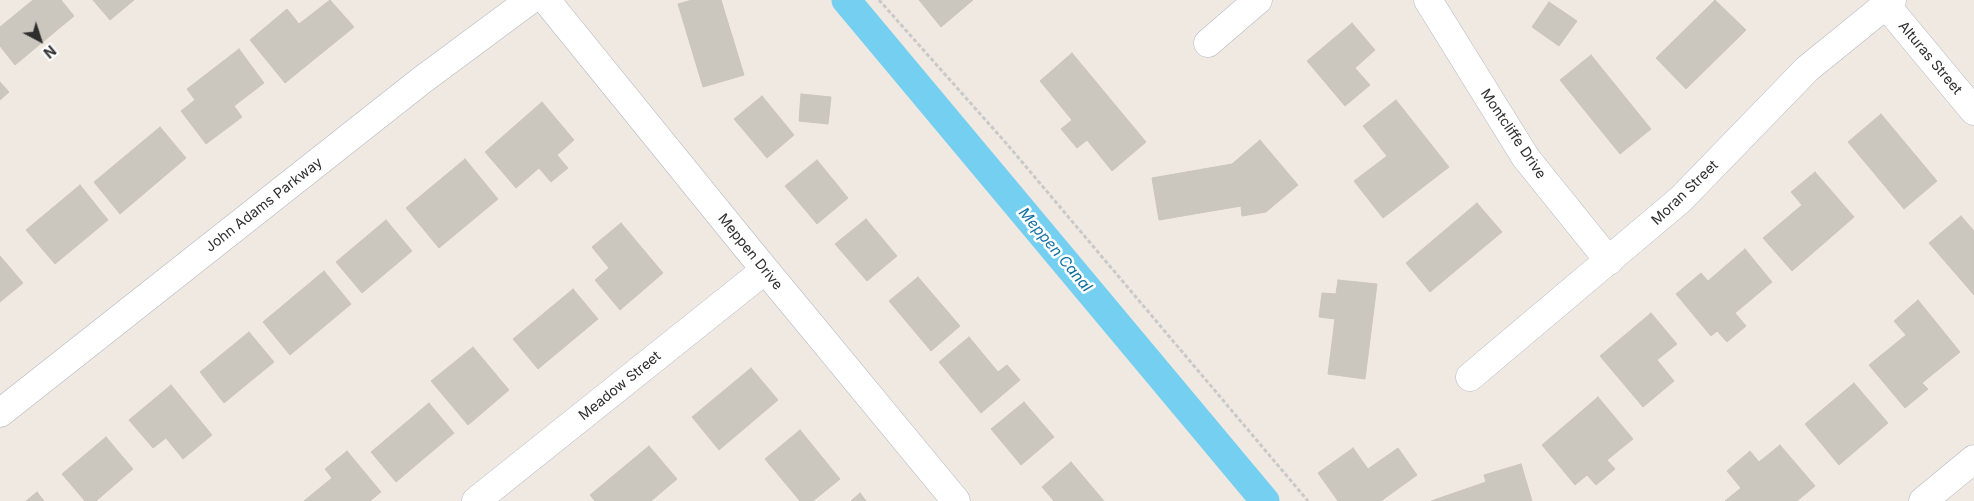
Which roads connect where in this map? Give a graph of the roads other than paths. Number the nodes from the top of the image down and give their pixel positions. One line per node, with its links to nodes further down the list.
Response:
1 (530, 0): 11 (street, John Adams Parkway)
2 (546, 0): 9 (street, Meppen Drive)
3 (1258, 0): 6 (street)
4 (1428, 0): 8 (street, Montcliffe Drive)
5 (1889, 2): 7 (street, Alturas Street); 8 (street, Moran Street)
6 (1208, 43)
7 (1974, 111)
8 (1609, 262): 10 (street, Moran Street)
9 (765, 270): 13 (street, Meadow Street); 14 (street, Meppen Drive)
10 (1470, 377)
11 (0, 413)
12 (1974, 459): 15 (street)
13 (482, 499)
14 (956, 501)
15 (1923, 501)

